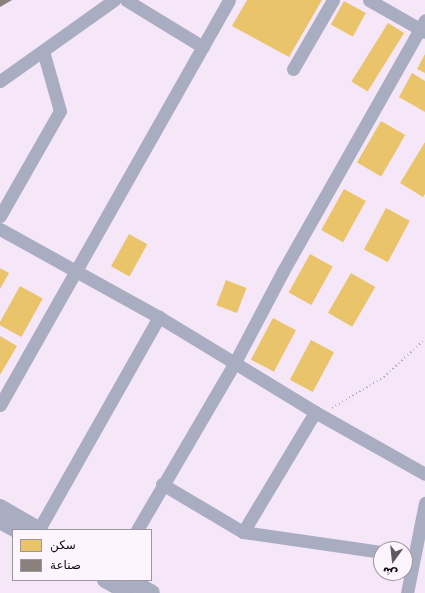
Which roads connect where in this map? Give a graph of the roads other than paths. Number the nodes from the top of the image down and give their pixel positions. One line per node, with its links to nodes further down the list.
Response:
1 (114, 0): 8 (street)
2 (126, 0): 7 (street)
3 (229, 0): 7 (street)
4 (333, 0): 9 (street)
5 (369, 0): 6 (street)
6 (423, 27): 15 (street)
7 (204, 47): 13 (street)
8 (43, 51): 10 (street); 11 (street)
9 (293, 69)
10 (0, 81)
11 (0, 216)
12 (0, 229): 13 (street)
13 (75, 270): 14 (street); 16 (street)
14 (159, 317): 15 (street); 25 (street)
15 (234, 364): 17 (street); 19 (street)
16 (0, 404)
17 (318, 413): 18 (street); 27 (street)
18 (425, 474)
19 (162, 484): 26 (street); 27 (street)
20 (425, 502): 28 (street)
21 (0, 507): 24 (street)
22 (0, 521): 23 (street)
23 (14, 529)
24 (38, 529)
25 (41, 529)
26 (138, 529)
27 (243, 532): 29 (street)
28 (413, 542)
29 (373, 551)
30 (107, 581): 33 (street)
31 (131, 581): 34 (street)
32 (408, 581): 35 (street)
33 (128, 593)
34 (152, 593)
35 (407, 593)

